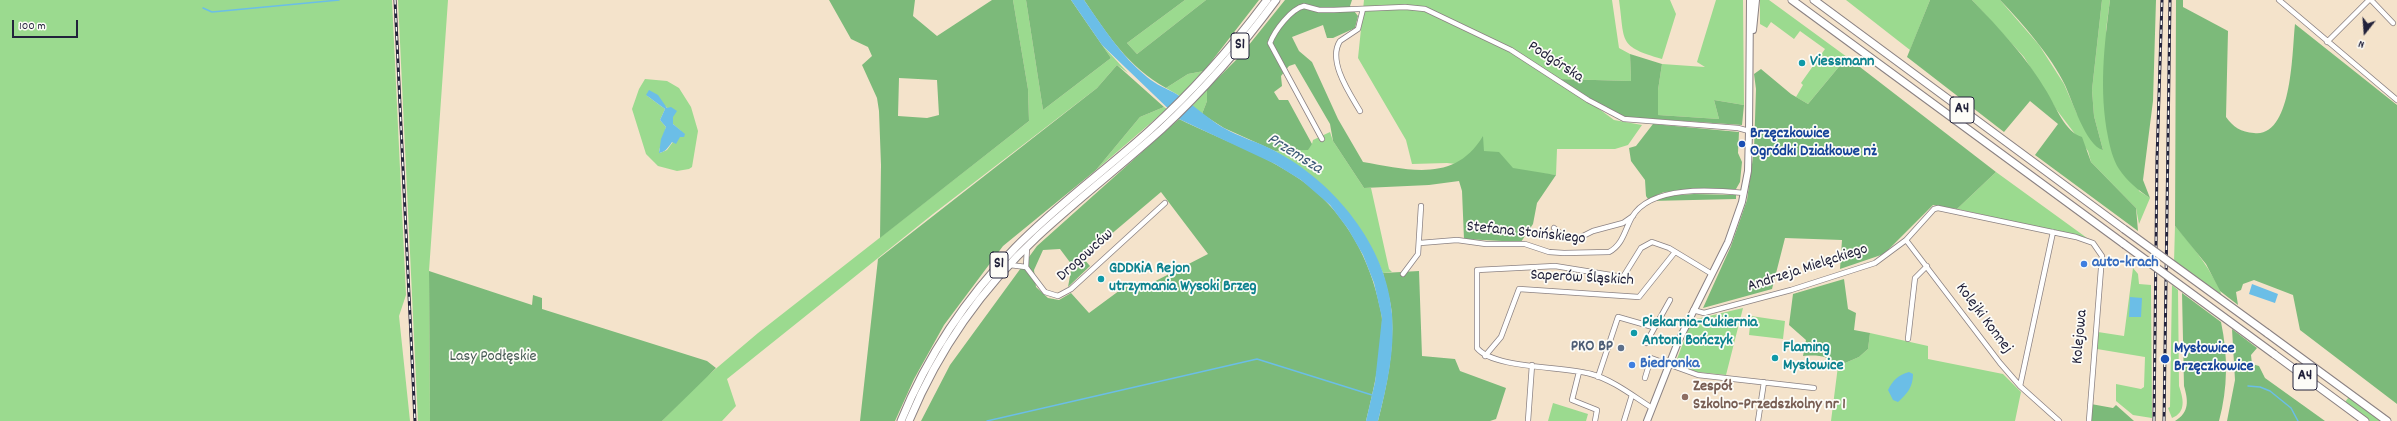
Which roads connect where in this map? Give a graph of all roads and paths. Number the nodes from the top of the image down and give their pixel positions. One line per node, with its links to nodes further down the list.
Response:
1 (1267, 0): 13 (highway, S1)
2 (1276, 0): 13 (highway, S1)
3 (1750, 0): 12 (main road)
4 (1756, 0): 12 (main road)
5 (1792, 0): 60 (highway, A4, bridge)
6 (1814, 0): 61 (highway, A4, bridge)
7 (2279, 0): 11 (street)
8 (2370, 0): 10 (street); 11 (street)
9 (1363, 9): 15 (street); 16 (street, Podgórska); 17 (street, Podgórska)
10 (2393, 23)
11 (2327, 42): 14 (street)
12 (1750, 58): 16 (main road)
13 (1198, 88): 18 (highway, S1)
14 (2397, 100)
15 (1360, 111)
16 (1749, 131): 19 (main road)
17 (1322, 139)
18 (1140, 143): 27 (highway, S1); 51 (highway, S1)
19 (1744, 193): 22 (street, Stefana Stoińskiego); 34 (main road)
20 (1165, 203): 32 (street, Drogowców)
21 (1420, 206): 26 (street)
22 (1633, 216): 23 (street, Stefana Stoińskiego); 26 (street, Stefana Stoińskiego)
23 (1554, 228)
24 (2053, 232): 25 (street, Andrzeja Mielęckiego); 29 (street, Andrzeja Mielęckiego); 47 (street, Kolejki Konnej)
25 (1906, 240): 31 (street, Kolejki Konnej); 36 (street, Andrzeja Mielęckiego)
26 (1420, 243): 33 (street)
27 (1027, 246): 30 (highway, S1); 32 (street)
28 (1675, 252): 34 (street, Saperów Śląskich); 40 (street, Saperów Śląskich); 40 (street, Saperów Śląskich)
29 (2102, 256): 59 (street, Kolejowa)
30 (1008, 265): 32 (street); 52 (highway, S1)
31 (1927, 266): 38 (street); 47 (street, Kolejki Konnej)
32 (1026, 267)
33 (1403, 274)
34 (1712, 274): 36 (main road)
35 (1670, 300): 37 (street)
36 (1693, 310): 41 (main road)
37 (1653, 327): 39 (street); 44 (street)
38 (1908, 339)
39 (1646, 343)
40 (1485, 356): 42 (street)
41 (1670, 364): 45 (street); 46 (street); 50 (main road)
42 (1532, 365): 43 (street); 53 (street)
43 (1579, 372): 44 (street); 54 (street)
44 (1598, 377): 49 (street)
45 (1645, 378)
46 (1764, 382): 48 (street); 57 (street)
47 (2020, 386): 58 (street, Kolejki Konnej)
48 (1814, 388)
49 (1632, 395): 50 (street); 55 (street)
50 (1652, 408): 56 (main road)
51 (901, 421)
52 (909, 421)
53 (1528, 421)
54 (1595, 421)
55 (1624, 421)
56 (1647, 421)
57 (1758, 421)
58 (2059, 421)
59 (2089, 421)
60 (2365, 421)
61 (2387, 421)

